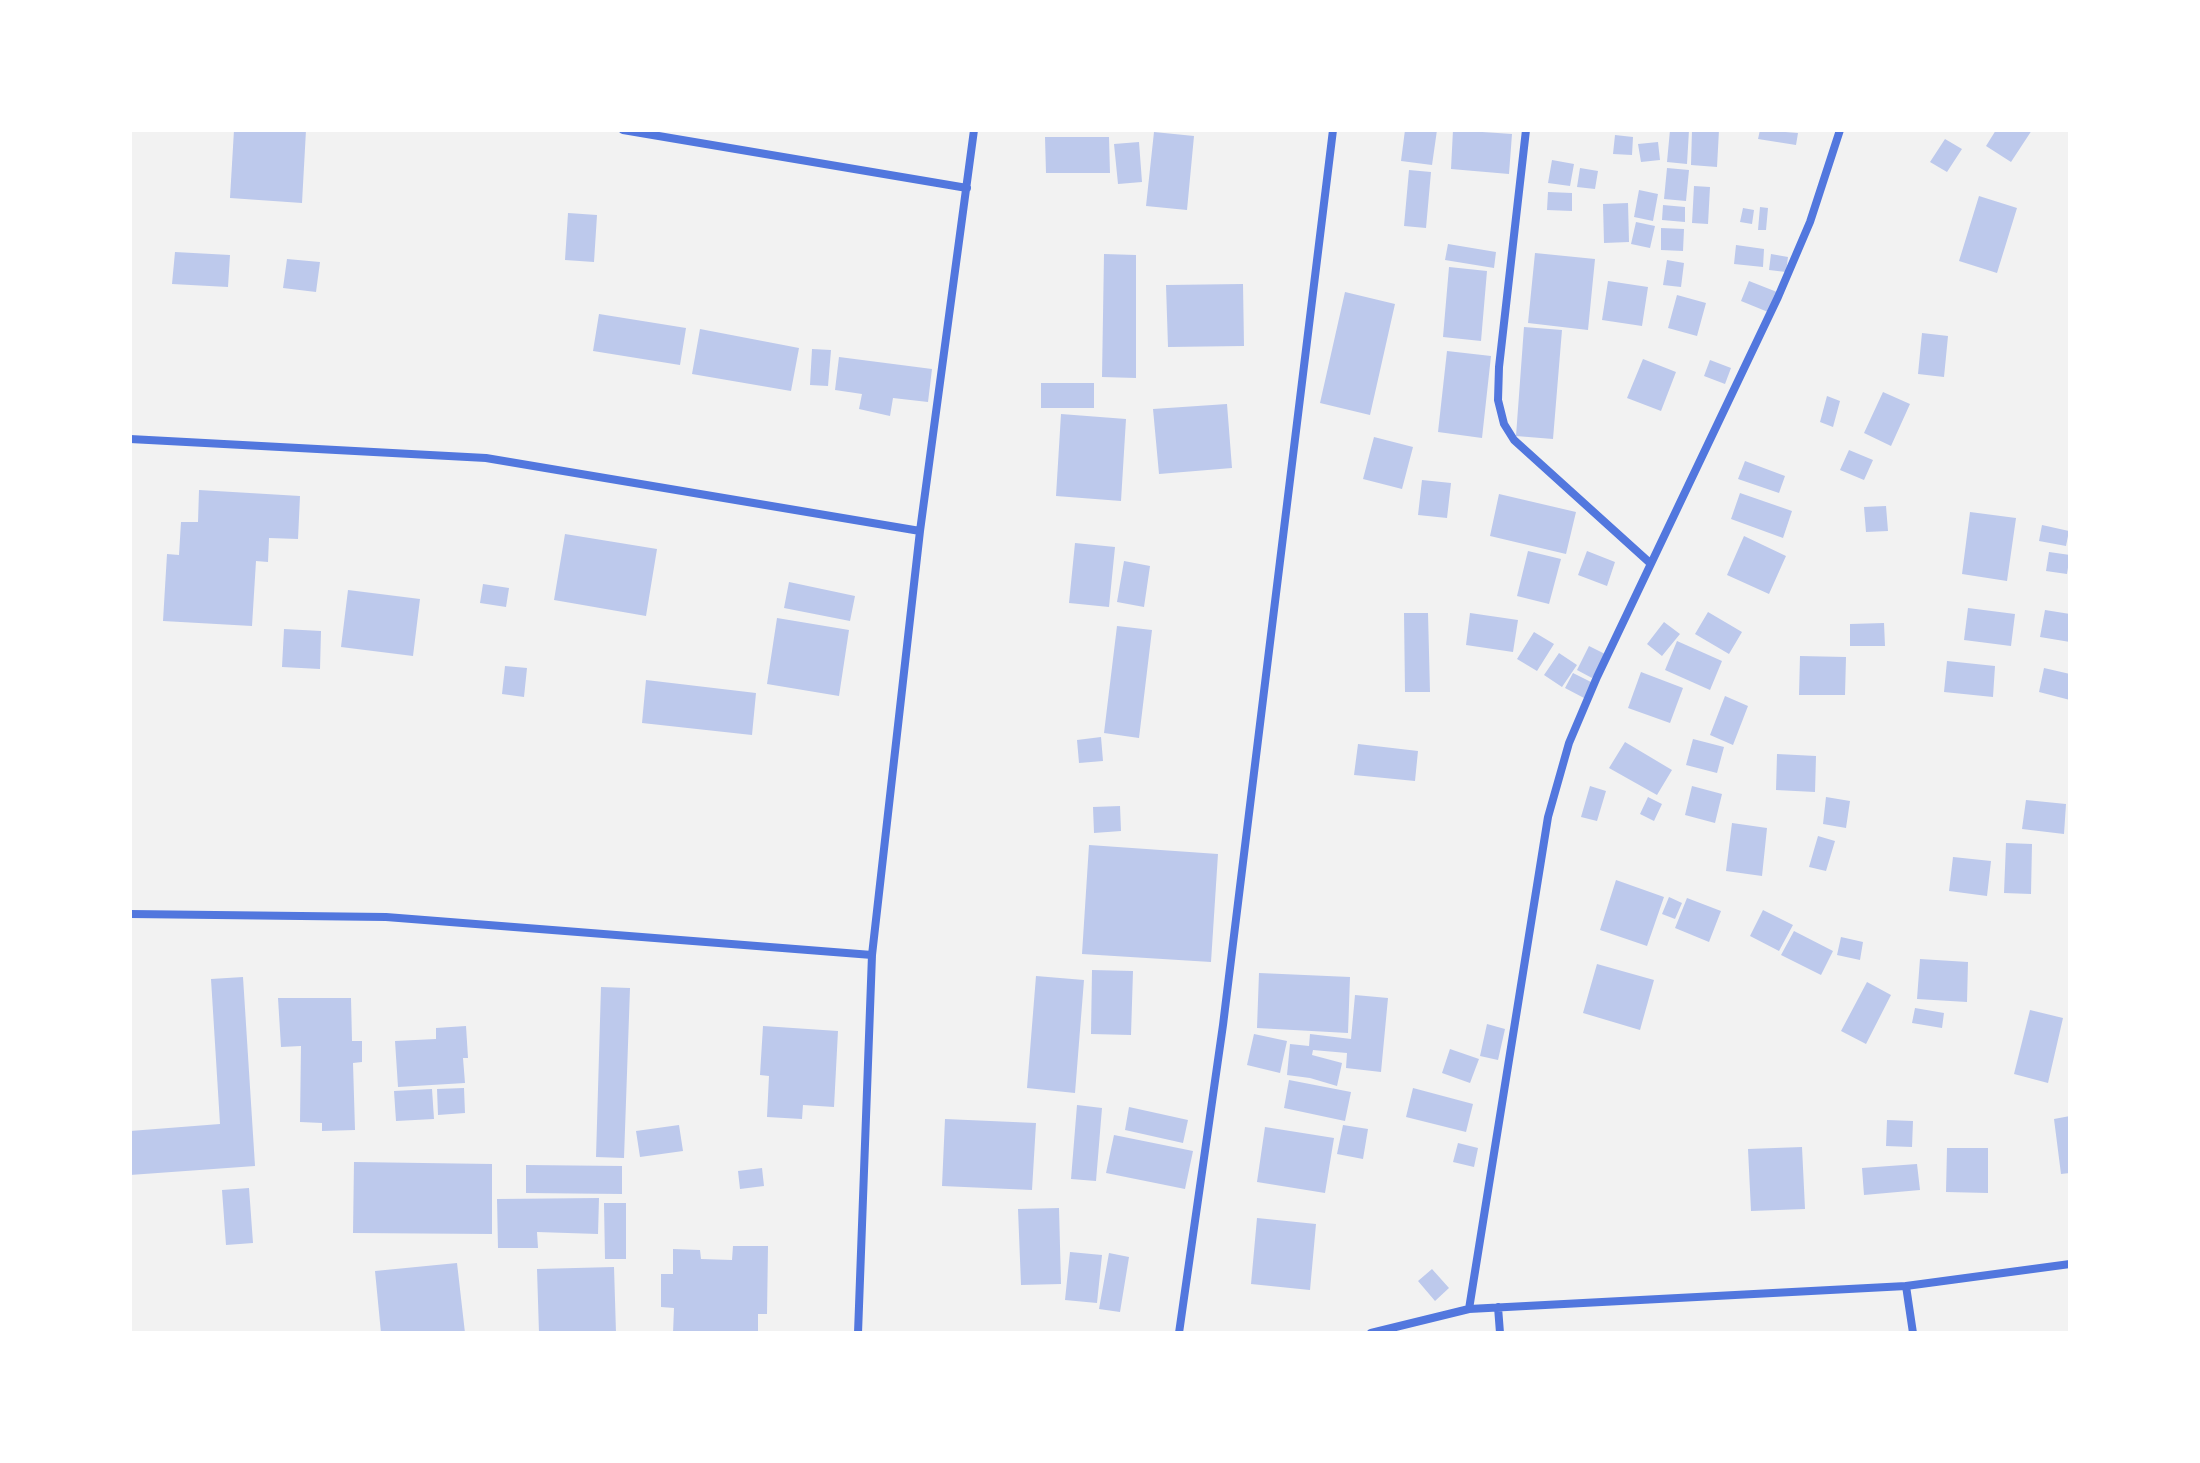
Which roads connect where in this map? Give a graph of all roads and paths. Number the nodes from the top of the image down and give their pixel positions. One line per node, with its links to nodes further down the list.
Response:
1 (623, 130): 6 (street)
2 (974, 130): 6 (street)
3 (1333, 130): 17 (street)
4 (1526, 130): 9 (street)
5 (1840, 130): 9 (street)
6 (967, 188): 8 (street)
7 (130, 439): 8 (street)
8 (920, 531): 11 (street)
9 (1650, 563): 15 (street)
10 (130, 914): 11 (street)
11 (872, 955): 16 (street)
12 (2070, 1264): 13 (street)
13 (1906, 1286): 14 (street); 20 (street)
14 (1498, 1307): 15 (street); 19 (street)
15 (1469, 1309): 18 (street)
16 (858, 1333)
17 (1179, 1333)
18 (1371, 1333)
19 (1500, 1333)
20 (1913, 1333)

